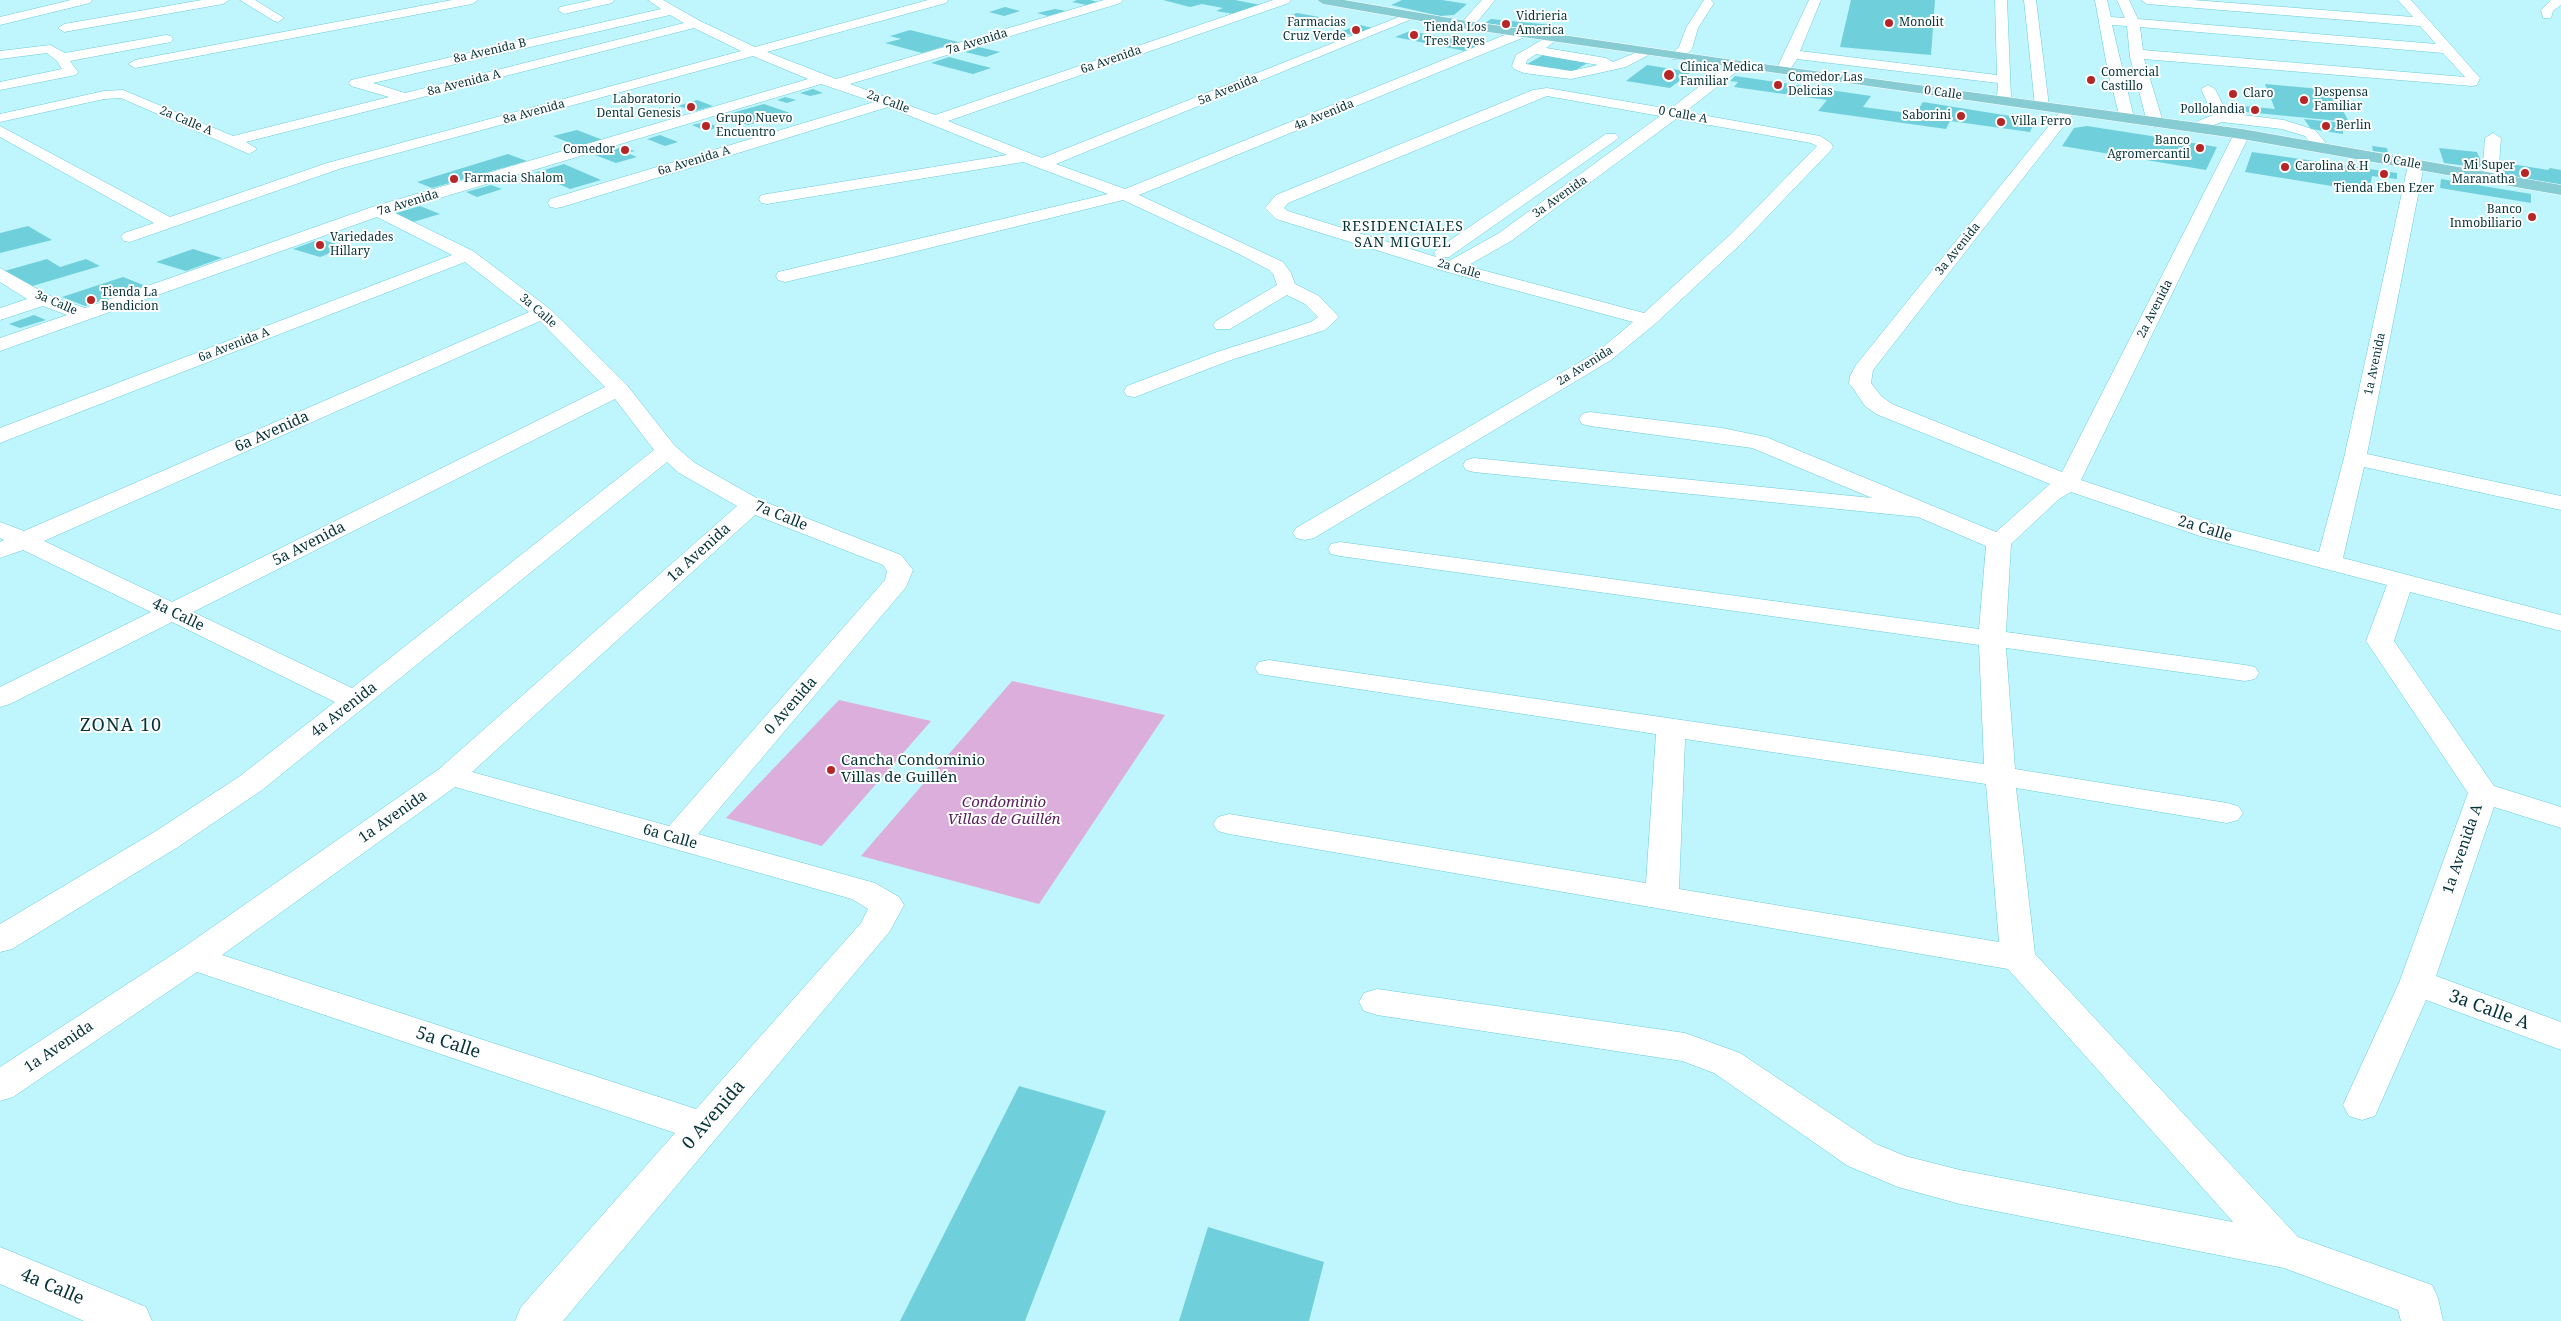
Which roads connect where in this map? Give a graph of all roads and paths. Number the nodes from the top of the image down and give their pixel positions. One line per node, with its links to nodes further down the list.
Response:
1 (86, 0): 26 (street)
2 (223, 0): 32 (street)
3 (246, 0): 27 (street)
4 (472, 0): 46 (street)
5 (608, 0): 21 (street)
6 (654, 0): 22 (street, 2a Calle)
7 (942, 0): 38 (street, 8a Avenida)
8 (1117, 0): 52 (street, 7a Avenida)
9 (1285, 0): 66 (street, 6a Avenida)
10 (1324, 0): 24 (main road, 0 Calle)
11 (1489, 0): 31 (street)
12 (1815, 0): 40 (street)
13 (2002, 0): 51 (street)
14 (2030, 0): 59 (street)
15 (2101, 0): 25 (street)
16 (2123, 0): 28 (street)
17 (2147, 0): 29 (street)
18 (2404, 0): 29 (street)
19 (2561, 1): 23 (street)
20 (1708, 3): 43 (street)
21 (564, 10)
22 (674, 10): 30 (street, 2a Calle); 55 (street, 8a Avenida B)
23 (2547, 15)
24 (1413, 16): 31 (main road, 0 Calle); 77 (street, 5a Avenida)
25 (2104, 20): 28 (street); 65 (street)
26 (0, 21)
27 (260, 22)
28 (2133, 22): 36 (street); 41 (street)
29 (2422, 22): 36 (street)
30 (695, 24): 38 (street, 2a Calle); 55 (street, 8a Avenida A)
31 (1467, 25): 33 (main road, 0 Calle)
32 (64, 28)
33 (1522, 33): 35 (main road, 0 Calle); 83 (street, 4a Avenida)
34 (175, 37): 44 (street)
35 (1552, 38): 37 (street); 39 (main road, 0 Calle)
36 (2448, 49): 41 (street)
37 (1533, 50): 47 (street); 47 (street)
38 (755, 52): 52 (street, 2a Calle); 88 (street, 8a Avenida)
39 (1647, 52): 43 (main road, 0 Calle); 47 (street)
40 (1792, 54): 49 (street); 51 (street)
41 (2136, 54): 67 (street)
42 (0, 55): 44 (street)
43 (1677, 56): 45 (main road, 0 Calle)
44 (62, 58): 53 (street)
45 (1719, 62): 48 (main road, 0 Calle); 50 (street)
46 (135, 64)
47 (1621, 64)
48 (1736, 65): 49 (main road, 0 Calle); 62 (street, 3a Avenida)
49 (1781, 71): 57 (main road, 0 Calle)
50 (1704, 72)
51 (2005, 80): 57 (street)
52 (829, 82): 58 (street, 2a Calle); 87 (street, 7a Avenida)
53 (0, 86)
54 (2208, 89): 63 (street)
55 (404, 98): 72 (street, 8a Avenida A)
56 (1667, 98): 60 (street, 3a Avenida)
57 (2003, 101): 59 (main road, 0 Calle)
58 (889, 102): 66 (street, 2a Calle); 85 (street, 6a Avenida A)
59 (2042, 106): 61 (main road, 0 Calle)
60 (1652, 109): 62 (street, 0 Calle A); 79 (street, 3a Avenida); 86 (street, 0 Calle A)
61 (2069, 110): 65 (main road, 0 Calle); 105 (street, 3a Avenida)
62 (1674, 113): 73 (street, 0 Calle A); 81 (street, 3a Avenida)
63 (2221, 117): 68 (street); 74 (street)
64 (0, 118): 72 (street, 2a Calle A)
65 (2127, 118): 67 (main road, 0 Calle)
66 (936, 120): 76 (street, 2a Calle)
67 (2155, 122): 68 (main road, 0 Calle)
68 (2200, 128): 70 (main road, 0 Calle)
69 (0, 131): 88 (street)
70 (2242, 134): 74 (main road, 0 Calle); 111 (street, 2a Avenida)
71 (2494, 138): 80 (street)
72 (232, 141): 75 (street, 2a Calle A)
73 (1825, 147): 100 (street, 2a Avenida)
74 (2322, 148): 78 (main road, 0 Calle)
75 (256, 152)
76 (1025, 157): 77 (street, 2a Calle); 84 (street)
77 (1042, 164): 83 (street, 2a Calle)
78 (2416, 164): 80 (main road, 0 Calle); 109 (street, 1a Avenida)
79 (1556, 176): 81 (street); 91 (street, 3a Avenida)
80 (2490, 178): 82 (main road, 0 Calle)
81 (1582, 181): 92 (street, 3a Avenida)
82 (2561, 190)
83 (1125, 195): 94 (street, 4a Avenida); 95 (street, 2a Calle)
84 (767, 198)
85 (556, 202)
86 (1274, 208): 91 (street, 2a Calle)
87 (378, 211): 90 (street, 3a Calle); 99 (street, 7a Avenida)
88 (169, 224): 89 (street, 8a Avenida)
89 (130, 237)
90 (467, 255): 97 (street, 3a Calle); 107 (street, 6a Avenida A)
91 (1431, 261): 92 (street, 2a Calle)
92 (1451, 267): 100 (street, 2a Calle)
93 (0, 274): 96 (street, 3a Calle)
94 (785, 276)
95 (1287, 287): 101 (street); 104 (street)
96 (43, 300): 98 (street); 99 (street, 3a Calle)
97 (543, 313): 103 (street, 3a Calle); 117 (street, 6a Avenida)
98 (0, 314)
99 (86, 315): 102 (street, 7a Avenida)
100 (1648, 320): 116 (street, 2a Avenida)
101 (1223, 325)
102 (0, 345)
103 (618, 389): 108 (street, 3a Calle); 124 (street, 5a Avenida)
104 (1135, 391)
105 (1865, 392): 111 (street, 2a Calle)
106 (1590, 420): 114 (street)
107 (0, 436)
108 (667, 451): 113 (street, 7a Calle); 130 (street, 4a Avenida)
109 (2355, 458): 112 (street); 121 (street, 1a Avenida)
110 (1474, 465): 114 (street)
111 (2068, 483): 118 (street); 121 (street, 2a Calle)
112 (2561, 503)
113 (752, 505): 122 (street, 7a Calle); 132 (street, 1a Avenida)
114 (1922, 510): 118 (street)
115 (0, 529): 117 (street, 4a Calle)
116 (1305, 533)
117 (24, 540): 120 (street, 6a Avenida); 124 (street, 4a Calle)
118 (1999, 542): 126 (street)
119 (1340, 549): 126 (street)
120 (0, 551)
121 (2330, 563): 123 (street, 2a Calle)
122 (900, 570): 138 (street, 0 Avenida)
123 (2401, 581): 125 (street, 2a Calle); 134 (street, 1a Avenida A)
124 (172, 612): 129 (street, 5a Avenida); 130 (street, 4a Calle)
125 (2561, 623)
126 (1992, 638): 128 (street); 133 (street)
127 (1269, 668): 131 (street)
128 (2245, 673)
129 (0, 698)
130 (356, 701): 141 (street, 4a Avenida)
131 (1671, 727): 133 (street); 139 (street)
132 (450, 776): 138 (street, 6a Calle); 142 (street, 1a Avenida)
133 (2000, 776): 135 (street); 143 (street)
134 (2483, 793): 136 (street); 144 (street, 1a Avenida A)
135 (2227, 813)
136 (2561, 818)
137 (1229, 824): 139 (street)
138 (676, 839): 140 (street, 6a Calle)
139 (1662, 897): 143 (street)
140 (887, 906): 149 (street, 0 Avenida)
141 (0, 940)
142 (193, 958): 147 (street, 1a Avenida); 149 (street, 5a Calle)
143 (2018, 958): 150 (street)
144 (2416, 983): 146 (street, 3a Calle A); 148 (street, 1a Avenida A)
145 (1377, 1002): 150 (street)
146 (2561, 1036)
147 (0, 1086)
148 (2362, 1104)
149 (704, 1127): 153 (street, 0 Avenida)
150 (2284, 1250): 154 (street)
151 (0, 1264): 152 (street, 4a Calle)
152 (131, 1321)
153 (536, 1321)
154 (2422, 1321)

